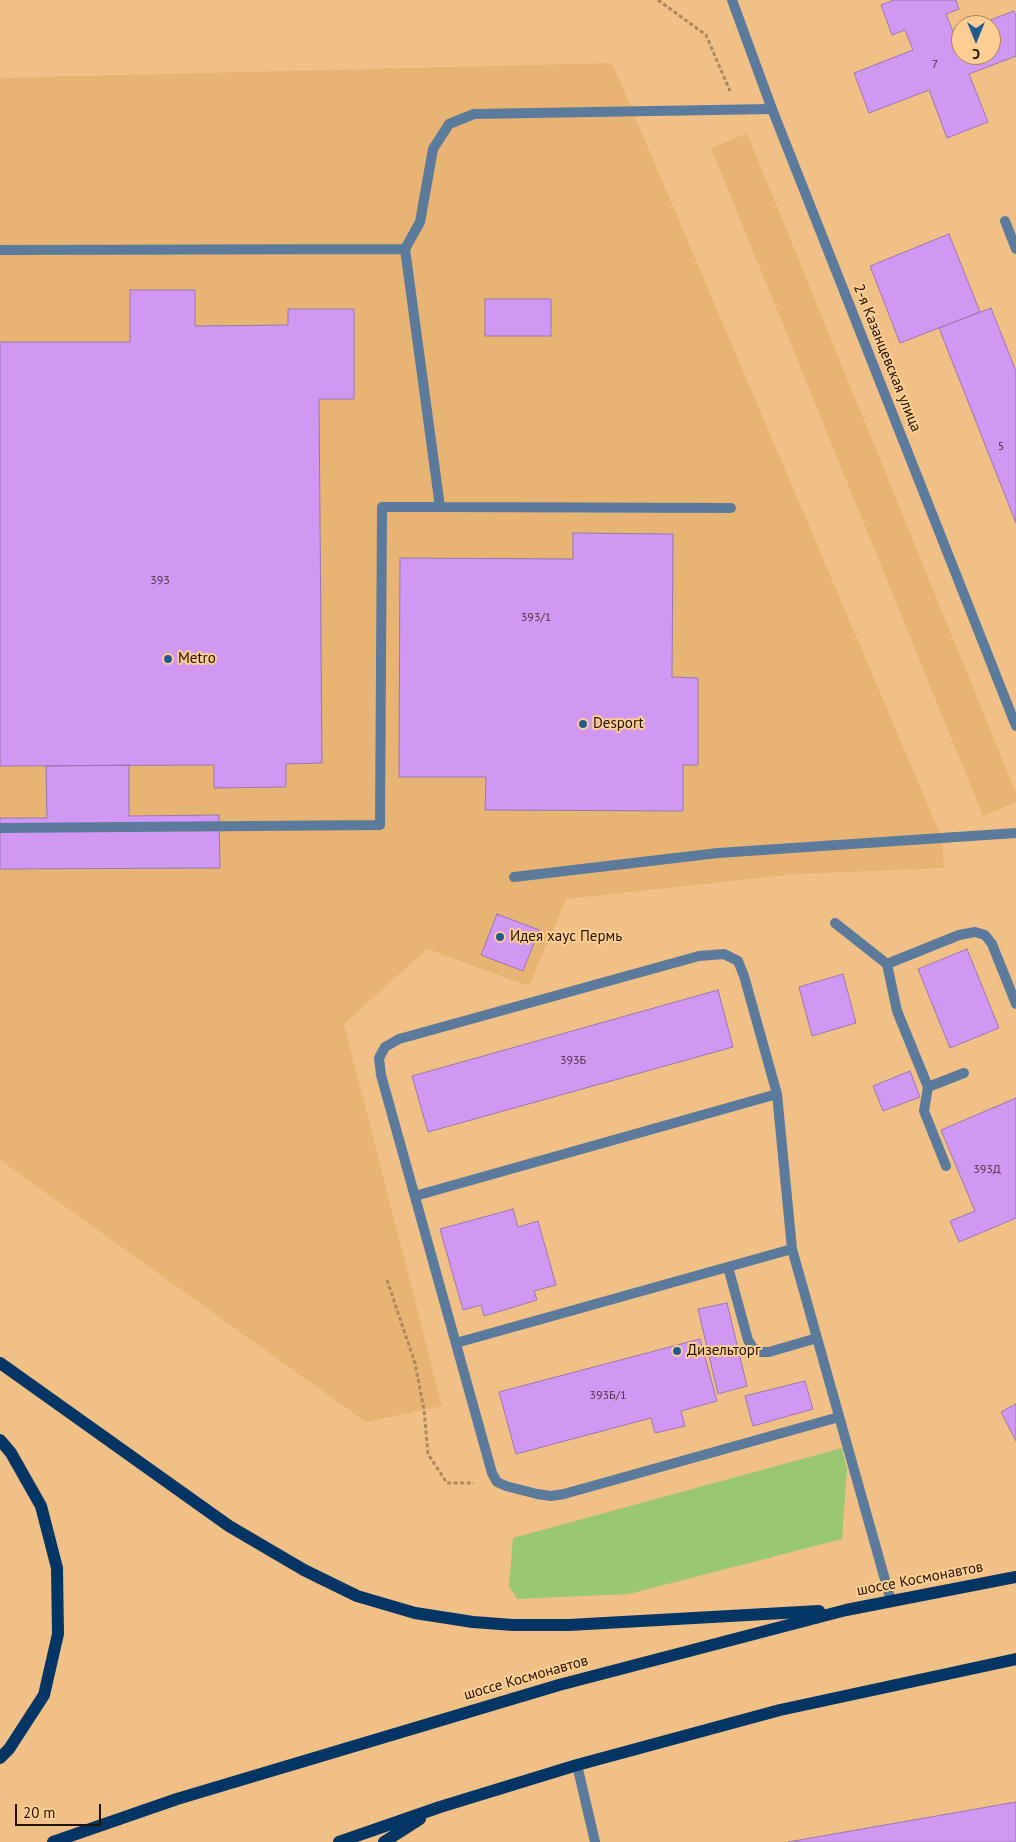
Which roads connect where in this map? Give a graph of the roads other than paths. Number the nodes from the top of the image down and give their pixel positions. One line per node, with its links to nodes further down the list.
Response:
1 (732, 0): 2 (street, 2-я Казанцевская улица)
2 (772, 109): 4 (street); 9 (street, 2-я Казанцевская улица)
3 (1005, 221): 5 (street)
4 (404, 249): 6 (street); 7 (street)
5 (1016, 249)
6 (0, 250)
7 (440, 507): 8 (street); 10 (street)
8 (731, 508)
9 (1016, 726)
10 (0, 828)
11 (1016, 833): 12 (street)
12 (514, 877)
13 (835, 923): 14 (street)
14 (887, 964): 15 (street); 17 (street)
15 (1016, 1004)
16 (964, 1073): 17 (street)
17 (928, 1087): 19 (street)
18 (777, 1094): 20 (street); 20 (street); 21 (street)
19 (946, 1166)
20 (415, 1196): 24 (street)
21 (792, 1249): 22 (street); 23 (street)
22 (728, 1267): 23 (street); 24 (street)
23 (817, 1338): 26 (street)
24 (456, 1343): 26 (street)
25 (0, 1363): 30 (main road)
26 (840, 1417): 29 (street)
27 (0, 1440): 32 (main road)
28 (1016, 1577): 29 (main road, шоссе Космонавтов)
29 (891, 1601): 30 (main road, шоссе Космонавтов)
30 (846, 1610): 35 (main road, шоссе Космонавтов)
31 (1016, 1658): 33 (main road)
32 (0, 1758)
33 (577, 1765): 34 (main road); 38 (street)
34 (440, 1807): 36 (main road); 37 (main road)
35 (53, 1842)
36 (339, 1842)
37 (384, 1842)
38 (595, 1842)

